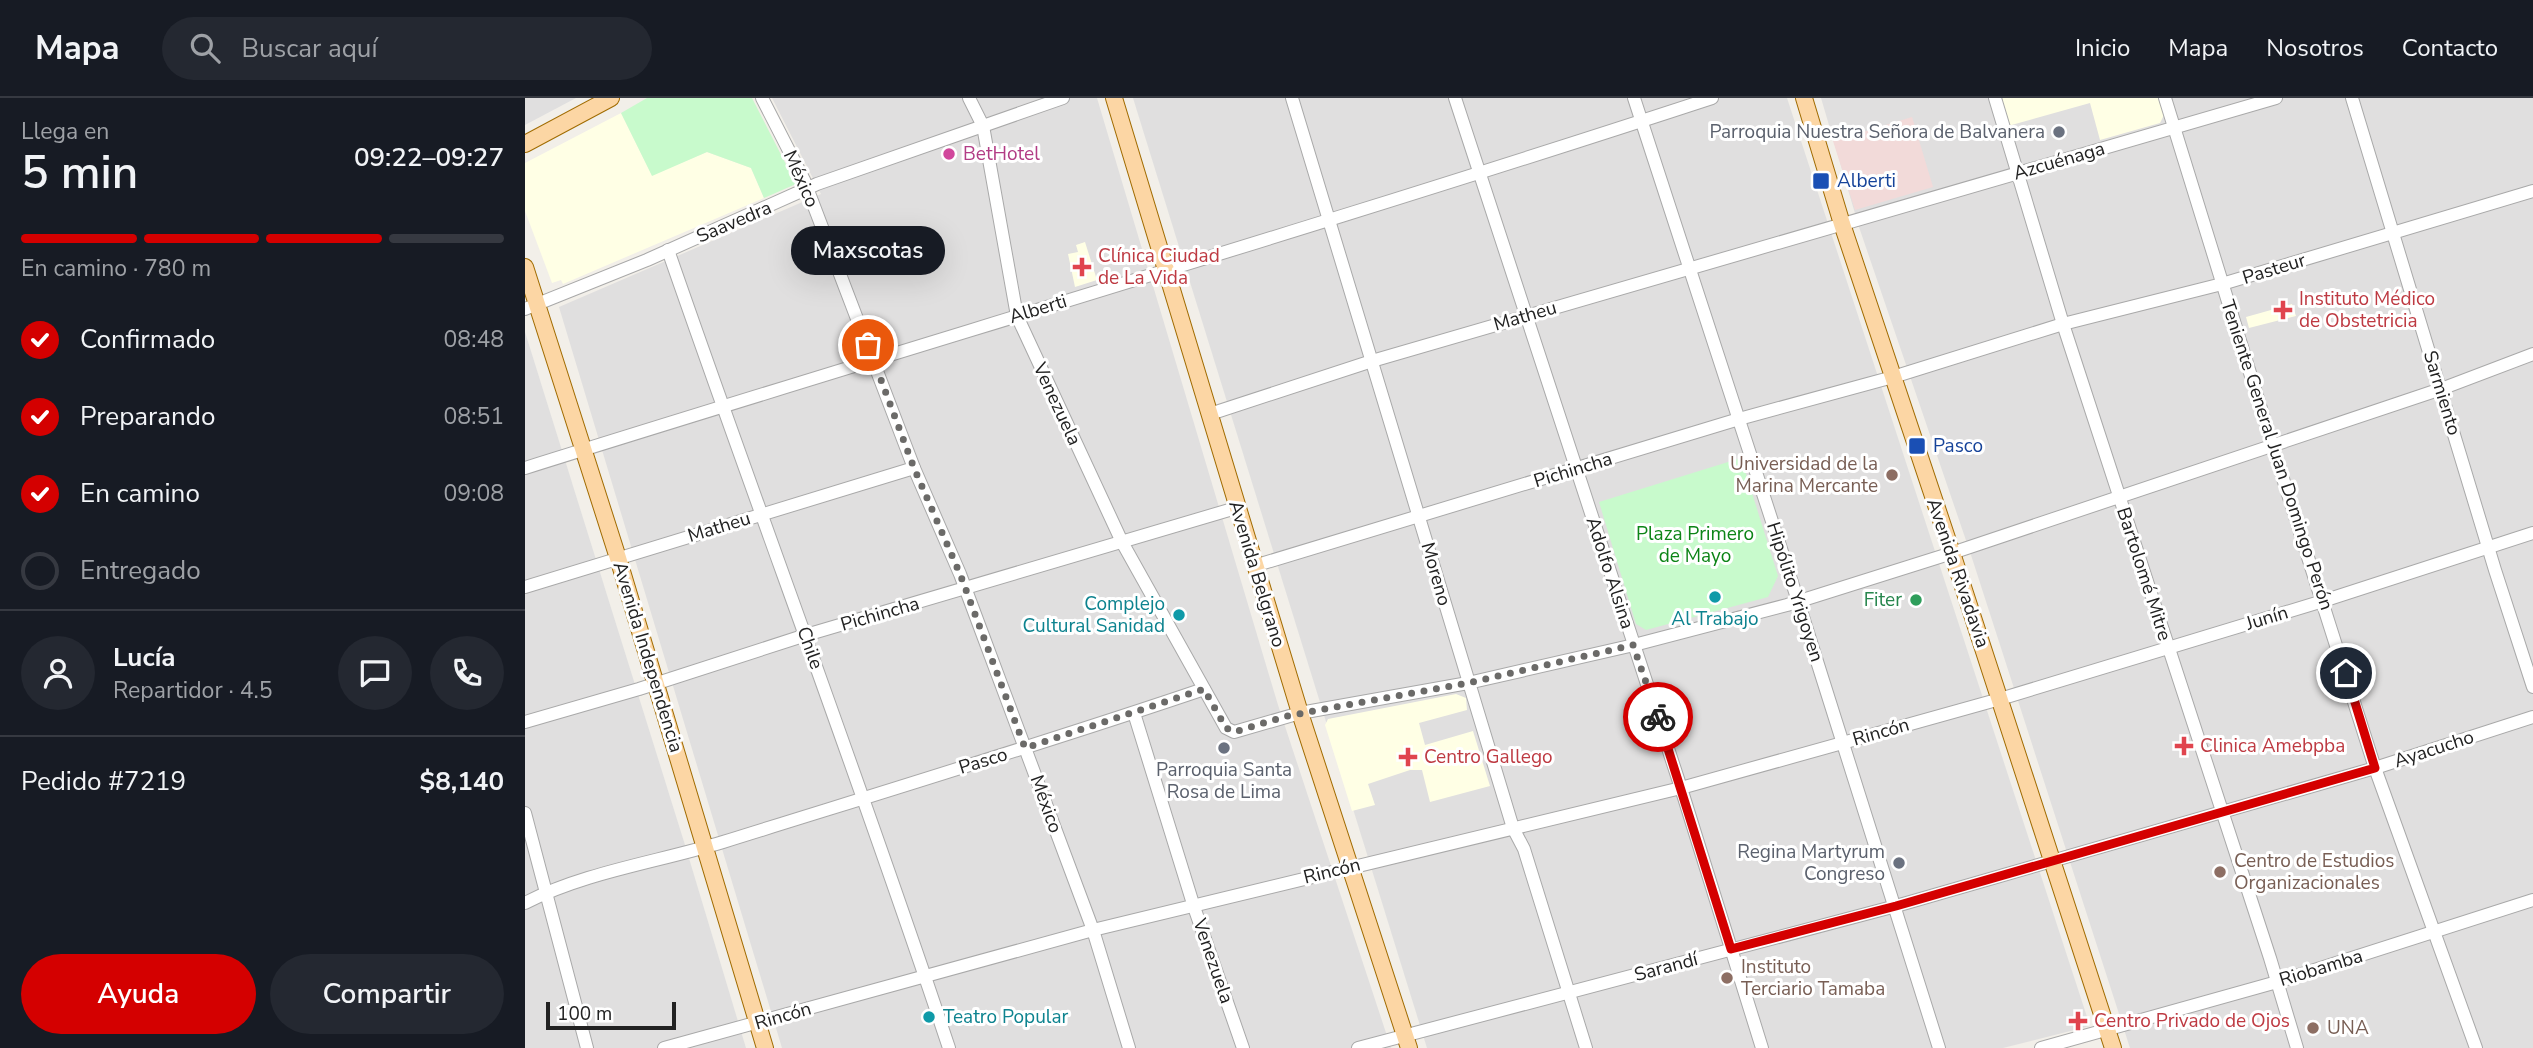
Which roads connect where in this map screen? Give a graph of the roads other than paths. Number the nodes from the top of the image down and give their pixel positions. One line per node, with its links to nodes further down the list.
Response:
1 (611, 98): 18 (main road)
2 (762, 98): 21 (street, México)
3 (969, 98): 16 (street, Venezuela)
4 (1063, 98): 16 (street, Saavedra)
5 (1114, 98): 29 (main road, Avenida Belgrano)
6 (1292, 98): 23 (street, Moreno)
7 (1455, 98): 20 (street, Adolfo Alsina)
8 (1634, 98): 15 (street, Hipólito Yrigoyen)
9 (1712, 98): 15 (street, Alberti)
10 (1804, 98): 24 (main road, Avenida Rivadavia)
11 (1994, 98): 19 (street, Bartolomé Mitre)
12 (2165, 98): 17 (street, Teniente General Juan Domingo Perón)
13 (2276, 98): 17 (street, Azcuénaga)
14 (2352, 98): 25 (street, Sarmiento)
15 (1640, 121): 20 (street, Alberti); 28 (street, Hipólito Yrigoyen)
16 (983, 126): 21 (street, Saavedra); 32 (street, Venezuela)
17 (2174, 129): 19 (street, Azcuénaga); 30 (street, Teniente General Juan Domingo Perón)
18 (525, 144)
19 (2016, 172): 24 (street, Azcuénaga); 34 (street, Bartolomé Mitre)
20 (1478, 174): 23 (street, Alberti); 33 (street, Adolfo Alsina)
21 (807, 189): 26 (street, Saavedra); 36 (street, México)
22 (2533, 191): 25 (street, Pasteur)
23 (1331, 220): 29 (street, Alberti); 37 (street, Moreno)
24 (1842, 224): 28 (street, Matheu); 38 (main road, Avenida Rivadavia)
25 (2394, 233): 30 (street, Pasteur); 39 (street, Sarmiento)
26 (669, 250): 31 (street, Saavedra); 40 (street, Chile)
27 (525, 267): 31 (main road, Avenida Independencia)
28 (1690, 268): 33 (street, Matheu); 42 (street, Hipólito Yrigoyen)
29 (1167, 270): 32 (street, Alberti); 41 (main road, Avenida Belgrano)
30 (2223, 284): 34 (street, Pasteur); 43 (street, Teniente General Juan Domingo Perón)
31 (532, 307): 44 (main road, Avenida Independencia)
32 (1017, 316): 36 (street, Alberti); 53 (street, Venezuela)
33 (1525, 316): 37 (street, Matheu); 47 (street, Adolfo Alsina)
34 (2063, 324): 38 (street, Pasteur); 48 (street, Bartolomé Mitre)
35 (2533, 354): 39 (street)
36 (873, 359): 40 (street, Alberti); 46 (street, México)
37 (1373, 361): 41 (street, Matheu); 51 (street, Moreno)
38 (1893, 377): 42 (street, Pichincha); 55 (main road, Avenida Rivadavia)
39 (2441, 389): 43 (street); 54 (street, Sarmiento)
40 (723, 407): 44 (street, Alberti); 50 (street, Chile)
41 (1210, 414): 49 (main road, Avenida Belgrano)
42 (1739, 419): 47 (street, Pichincha); 60 (street, Hipólito Yrigoyen)
43 (2272, 444): 48 (street); 61 (street, Teniente General Juan Domingo Perón)
44 (584, 450): 45 (street, Alberti); 56 (main road, Avenida Independencia)
45 (525, 468)
46 (914, 468): 50 (street, Matheu); 59 (street, México)
47 (1576, 469): 51 (street, Pichincha); 63 (street, Adolfo Alsina)
48 (2119, 497): 55 (street); 64 (street, Bartolomé Mitre)
49 (1236, 508): 53 (street, Pichincha); 57 (main road, Avenida Belgrano)
50 (760, 514): 56 (street, Matheu); 62 (street, Chile)
51 (1419, 517): 57 (street, Pichincha); 66 (street, Moreno)
52 (2533, 533): 54 (street, Junín)
53 (1122, 542): 59 (street, Pichincha); 68 (street, Venezuela)
54 (2489, 548): 61 (street, Junín); 67 (street, Sarmiento)
55 (1952, 553): 60 (street); 69 (main road, Avenida Rivadavia)
56 (618, 558): 58 (street, Matheu); 65 (main road, Avenida Independencia)
57 (1254, 566): 71 (main road, Avenida Belgrano)
58 (525, 587)
59 (965, 589): 62 (street, Pichincha); 75 (street, México)
60 (1798, 601): 63 (street); 74 (street, Hipólito Yrigoyen)
61 (2323, 601): 64 (street, Junín); 76 (street, Teniente General Juan Domingo Perón)
62 (806, 635): 65 (street, Pichincha); 78 (street, Chile)
63 (1633, 645): 66 (street); 77 (street, Adolfo Alsina)
64 (2168, 648): 69 (street, Junín); 79 (street, Bartolomé Mitre)
65 (657, 683): 73 (street, Pichincha); 82 (main road, Avenida Independencia)
66 (1468, 683): 71 (street); 81 (street, Moreno)
67 (2533, 687)
68 (1204, 689): 70 (street, Pasco); 71 (street)
69 (2000, 699): 74 (street, Rincón); 83 (main road, Avenida Rivadavia)
70 (1134, 713): 75 (street, Pasco); 88 (street, Venezuela)
71 (1300, 713): 84 (main road, Avenida Belgrano)
72 (2533, 717): 76 (street, Ayacucho)
73 (525, 722)
74 (1844, 743): 77 (street, Rincón); 89 (street, Hipólito Yrigoyen)
75 (1025, 748): 78 (street, Pasco); 90 (street, México)
76 (2375, 768): 79 (street, Ayacucho); 91 (street, Teniente General Juan Domingo Perón)
77 (1681, 788): 81 (street, Rincón); 92 (street, Adolfo Alsina)
78 (863, 798): 82 (street, Pasco); 93 (street, Chile)
79 (2223, 812): 83 (street, Ayacucho); 94 (street, Bartolomé Mitre)
80 (525, 813): 85 (street)
81 (1513, 828): 84 (street, Rincón); 95 (street, Moreno)
82 (704, 848): 85 (street, Pasco); 96 (main road, Avenida Independencia)
83 (2053, 860): 89 (street, Sarandí); 97 (main road, Avenida Rivadavia)
84 (1351, 866): 88 (street, Rincón); 98 (main road, Avenida Belgrano)
85 (548, 892): 87 (street, Pasco); 99 (street)
86 (2533, 900): 91 (street, Riobamba)
87 (525, 903)
88 (1194, 906): 90 (street, Rincón); 104 (street, Venezuela)
89 (1896, 906): 92 (street, Sarandí); 108 (street, Hipólito Yrigoyen)
90 (1093, 930): 93 (street, Rincón); 103 (street, México)
91 (2436, 933): 94 (street, Riobamba); 112 (street, Teniente General Juan Domingo Perón)
92 (1731, 949): 95 (street, Sarandí); 107 (street, Adolfo Alsina)
93 (925, 976): 96 (street, Rincón); 102 (street, Chile)
94 (2277, 982): 97 (street, Riobamba); 111 (street, Bartolomé Mitre)
95 (1569, 993): 98 (street, Sarandí); 106 (street, Moreno)
96 (757, 1024): 100 (street, Rincón); 101 (main road, Avenida Independencia)
97 (2108, 1030): 109 (street, Riobamba); 110 (main road, Avenida Rivadavia)
98 (1407, 1042): 105 (street, Sarandí)
99 (587, 1048)
100 (664, 1048)
101 (765, 1048)
102 (949, 1048)
103 (1129, 1048)
104 (1243, 1048)
105 (1359, 1048)
106 (1586, 1048)
107 (1762, 1048)
108 (1939, 1048)
109 (2041, 1048)
110 (2113, 1048)
111 (2297, 1048)
112 (2476, 1048)

